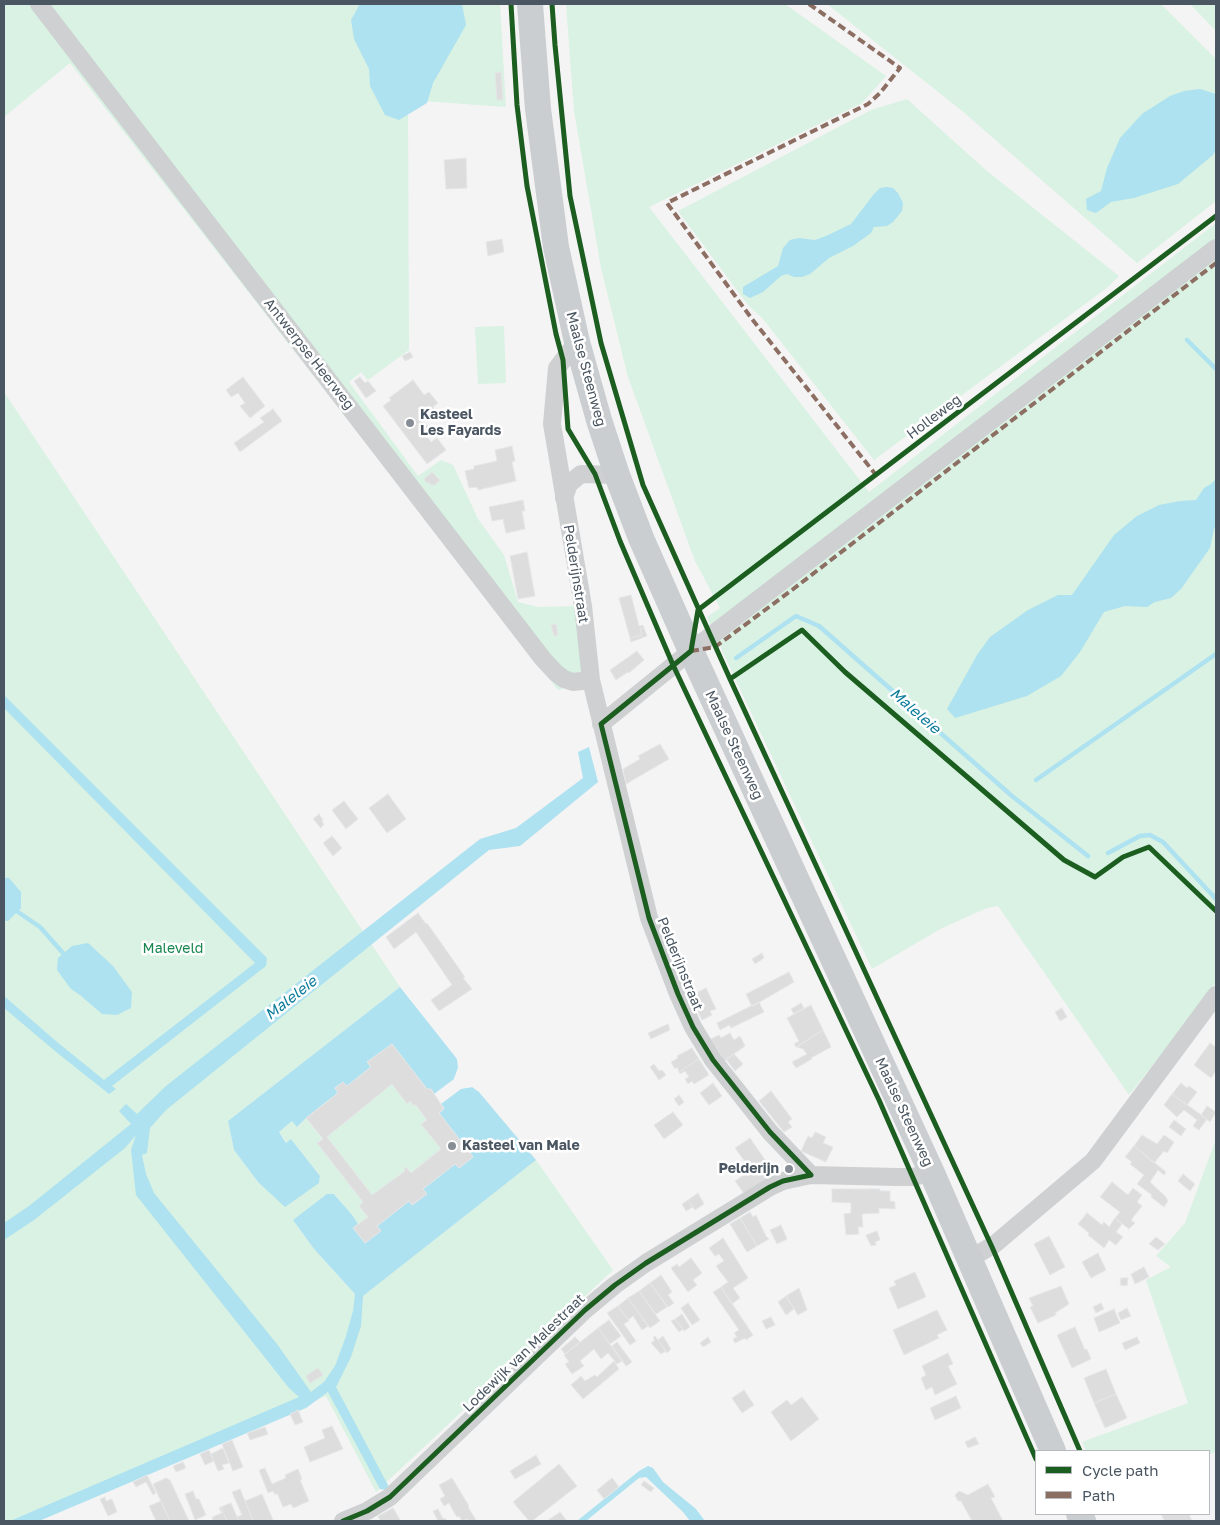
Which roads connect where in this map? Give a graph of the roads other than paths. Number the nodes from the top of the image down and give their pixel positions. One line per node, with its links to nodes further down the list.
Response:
1 (39, 4): 8 (street, Antwerpse Heerweg)
2 (530, 4): 4 (main road, Maalse Steenweg)
3 (1216, 248): 7 (street)
4 (577, 342): 5 (main road, Maalse Steenweg); 6 (street, Pelderijnstraat)
5 (617, 475): 6 (street); 7 (main road, Maalse Steenweg)
6 (564, 498): 8 (street, Pelderijnstraat)
7 (691, 651): 9 (street); 11 (main road, Maalse Steenweg)
8 (591, 680): 9 (street, Pelderijnstraat)
9 (601, 724): 12 (street, Pelderijnstraat)
10 (1216, 995): 13 (street)
11 (932, 1173): 12 (street); 13 (main road, Maalse Steenweg)
12 (811, 1175): 15 (street, Lodewijk van Malestraat)
13 (971, 1258): 14 (main road, Maalse Steenweg)
14 (1053, 1450)
15 (369, 1516): 16 (street, Lodewijk van Malestraat)
16 (343, 1521)

